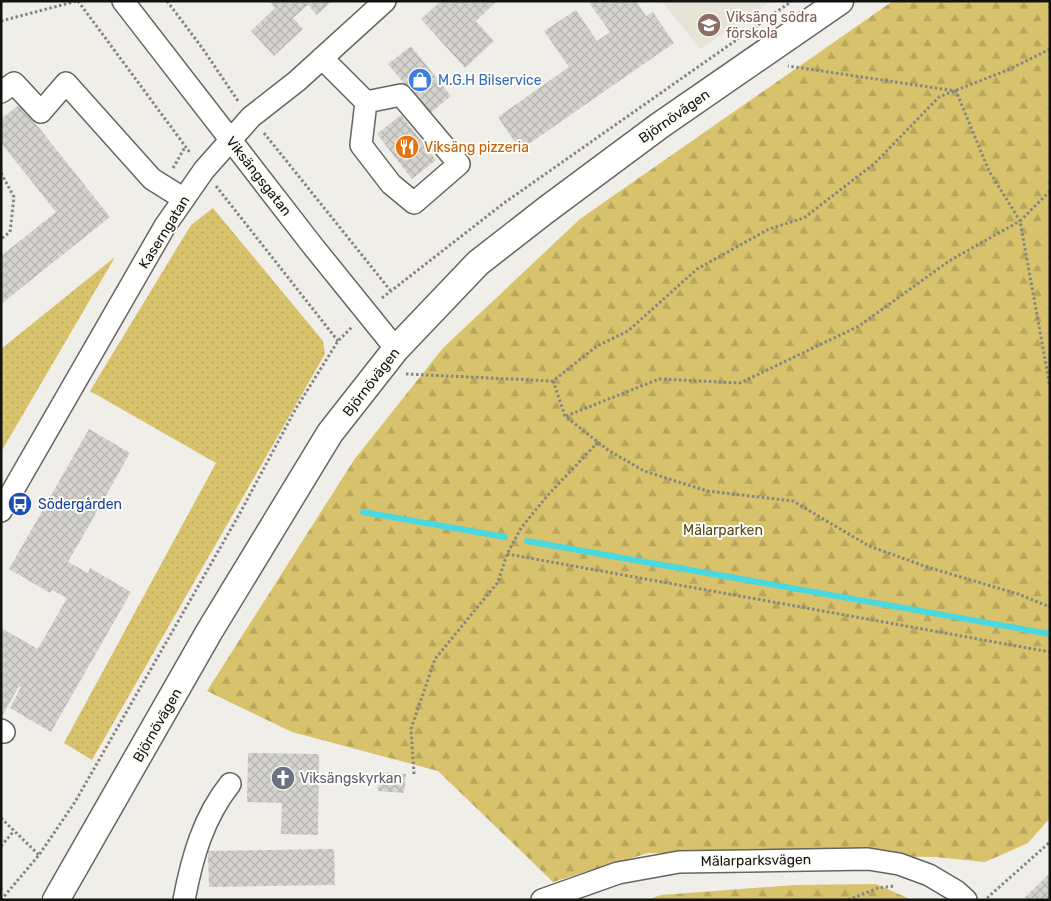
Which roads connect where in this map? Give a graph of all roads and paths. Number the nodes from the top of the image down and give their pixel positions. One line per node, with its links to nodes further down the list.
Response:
1 (78, 1): 6 (path); 15 (path)
2 (122, 1): 14 (street, Viksängsgatan)
3 (167, 1): 13 (path)
4 (385, 1): 8 (street, Kaserngatan)
5 (840, 1): 23 (main road, Björnövägen)
6 (1, 20)
7 (1050, 50): 10 (path)
8 (322, 58): 12 (street); 13 (street, Kaserngatan)
9 (786, 66): 10 (path)
10 (956, 91): 19 (path); 24 (path)
11 (1, 92): 18 (street)
12 (366, 102): 12 (street)
13 (251, 117): 14 (street, Kaserngatan); 21 (path)
14 (230, 139): 15 (street, Kaserngatan); 23 (street, Viksängsgatan)
15 (204, 170): 18 (street, Kaserngatan); 22 (path)
16 (1, 173): 20 (path)
17 (1050, 191): 19 (path)
18 (184, 199): 28 (street, Kaserngatan)
19 (1020, 221): 25 (path); 26 (path)
20 (1, 239)
21 (390, 290)
22 (338, 341)
23 (399, 361): 24 (path); 40 (main road, Björnövägen)
24 (553, 381): 26 (path)
25 (1050, 387)
26 (565, 416): 27 (path)
27 (598, 442): 29 (path); 30 (path)
28 (1, 510)
29 (507, 554): 31 (path); 32 (path)
30 (1050, 607)
31 (1050, 652)
32 (414, 774)
33 (230, 784): 41 (street)
34 (1, 818): 35 (path)
35 (13, 832): 37 (path); 38 (path)
36 (1050, 842): 45 (path)
37 (1, 846)
38 (38, 855)
39 (898, 886): 43 (path)
40 (56, 900)
41 (184, 900)
42 (542, 900): 44 (street, Mälarparksvägen)
43 (848, 900)
44 (966, 900)
45 (984, 900)

